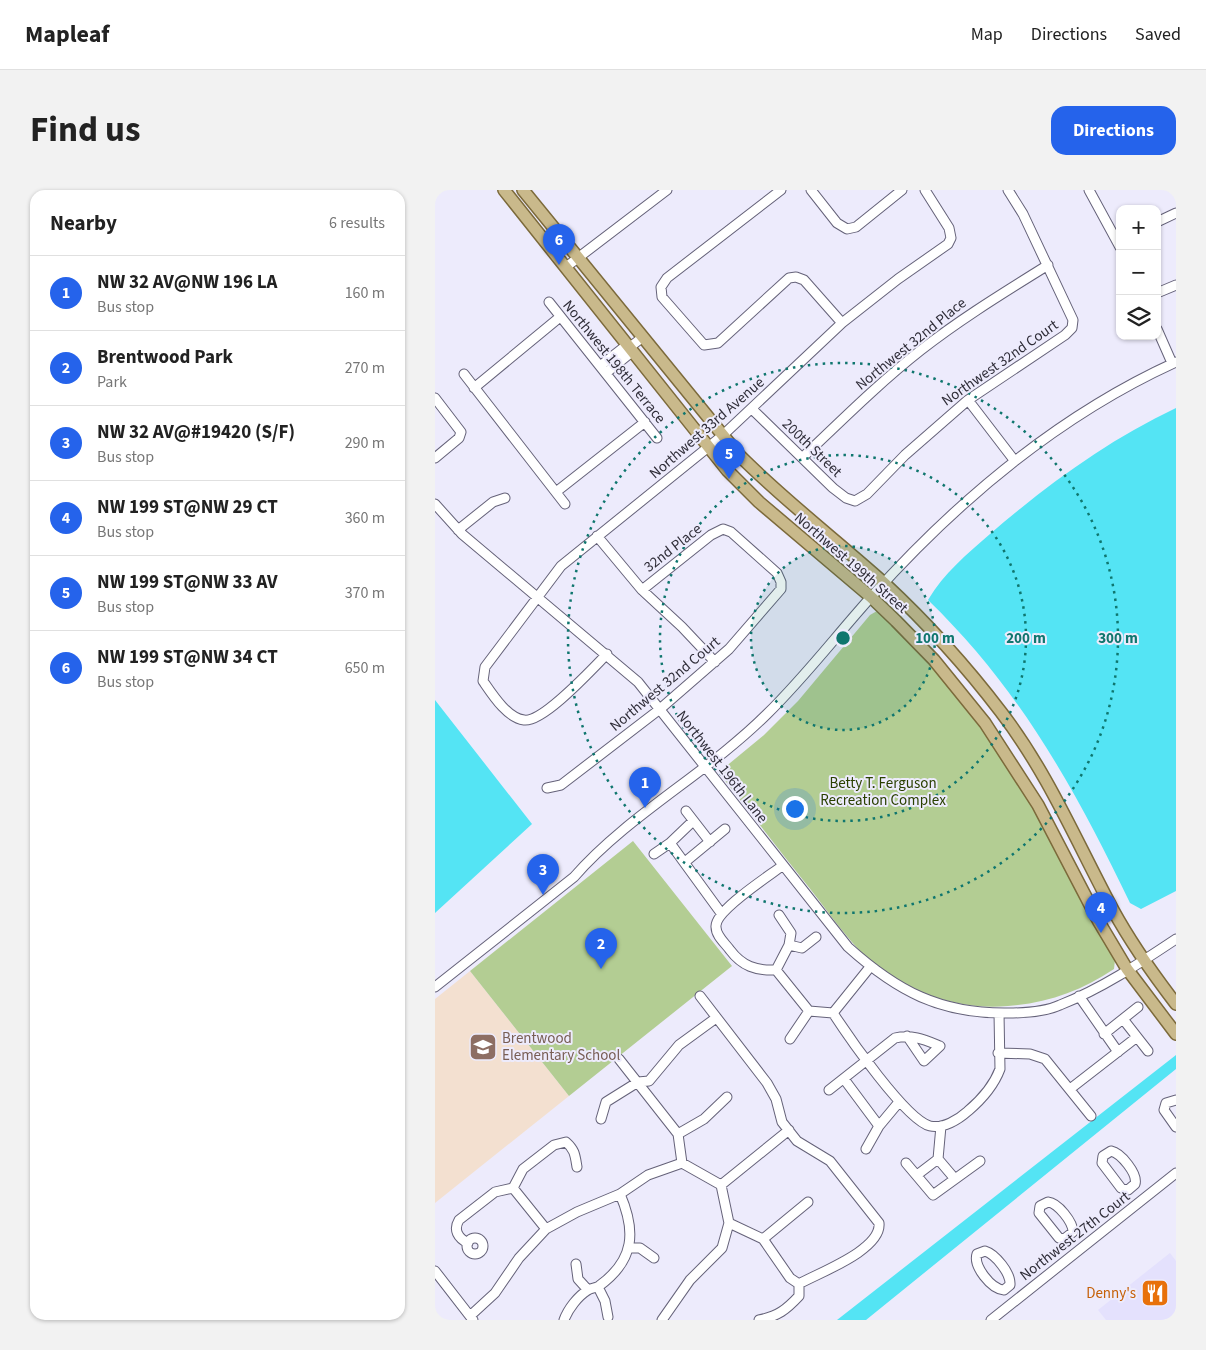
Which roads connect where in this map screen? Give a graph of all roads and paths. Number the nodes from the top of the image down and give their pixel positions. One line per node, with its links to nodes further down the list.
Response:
1 (504, 190): 15 (main road, Northwest 199th Street)
2 (523, 190): 13 (main road, Northwest 199th Street)
3 (667, 190): 13 (street)
4 (781, 190): 20 (street)
5 (811, 190): 6 (street)
6 (902, 190)
7 (925, 190): 20 (street, Northwest 33rd Avenue)
8 (1008, 190): 14 (street)
9 (1089, 190): 12 (street)
10 (1176, 213): 11 (street)
11 (1161, 220)
12 (1116, 237)
13 (579, 257): 15 (street); 21 (main road, Northwest 199th Street)
14 (1048, 265): 29 (street, Northwest 32nd Court); 36 (street, Northwest 32nd Place)
15 (566, 267): 23 (main road, Northwest 199th Street)
16 (1176, 284): 17 (street)
17 (1161, 291)
18 (549, 302): 19 (street, Northwest 198th Terrace)
19 (560, 317): 25 (street, Northwest 198th Terrace); 27 (street)
20 (842, 323): 30 (street, Northwest 33rd Avenue)
21 (643, 337): 23 (street); 32 (main road, Northwest 199th Street)
22 (1161, 338): 24 (street)
23 (630, 347): 25 (street); 34 (main road, Northwest 199th Street)
24 (1174, 363): 37 (street)
25 (603, 369): 31 (street, Northwest 198th Terrace)
26 (464, 374): 27 (street)
27 (474, 388): 38 (street)
28 (435, 398): 35 (street)
29 (969, 400): 37 (street); 40 (street, Northwest 32nd Court)
30 (753, 410): 32 (street, Northwest 33rd Avenue); 36 (street, 200th Street)
31 (645, 422): 33 (street, Northwest 198th Terrace); 38 (street)
32 (722, 436): 34 (street, Northwest 33rd Avenue); 46 (main road, Northwest 199th Street)
33 (657, 438)
34 (709, 448): 45 (street, Northwest 33rd Avenue); 48 (main road, Northwest 199th Street)
35 (435, 458)
36 (802, 458): 40 (street, 200th Street)
37 (1014, 460): 46 (street)
38 (556, 492): 42 (street)
39 (505, 498): 44 (street)
40 (855, 501)
41 (435, 504): 44 (street, Northwest 196th Lane)
42 (565, 504)
43 (723, 529): 47 (street, 32nd Place); 51 (street, Northwest 32nd Court)
44 (458, 530): 49 (street, Northwest 196th Lane)
45 (597, 536): 47 (street); 49 (street, Northwest 33rd Avenue)
46 (884, 583): 48 (street); 68 (main road, Northwest 199th Street)
47 (642, 590): 51 (street)
48 (871, 597): 53 (street); 70 (main road, Northwest 199th Street)
49 (537, 598): 50 (street, Northwest 196th Lane); 50 (street, Northwest 33rd Avenue)
50 (607, 654): 52 (street, Northwest 196th Lane)
51 (715, 662): 52 (street, Northwest 32nd Court)
52 (661, 709): 53 (street, Northwest 196th Lane); 54 (street, Northwest 32nd Court)
53 (704, 768): 62 (street, Northwest 196th Lane); 72 (street)
54 (547, 788)
55 (686, 811): 56 (street)
56 (693, 820): 58 (street); 59 (street)
57 (725, 829): 58 (street)
58 (710, 842): 61 (street)
59 (670, 843): 60 (street); 61 (street)
60 (654, 854)
61 (685, 862): 63 (street)
62 (782, 866): 63 (street); 69 (street, Northwest 196th Lane)
63 (721, 913): 71 (street)
64 (779, 915): 67 (street)
65 (816, 937): 67 (street)
66 (1175, 941): 68 (street, Northwest 196th Lane)
67 (789, 945): 71 (street)
68 (1143, 959): 70 (street, Northwest 196th Lane); 75 (main road, Northwest 199th Street)
69 (870, 967): 78 (street); 79 (street, Northwest 196th Lane)
70 (1127, 969): 74 (street, Northwest 196th Lane); 83 (main road, Northwest 199th Street)
71 (776, 970): 77 (street)
72 (435, 987)
73 (700, 996): 80 (street)
74 (1079, 996): 79 (street, Northwest 196th Lane); 82 (street)
75 (1176, 1004)
76 (1138, 1007): 81 (street)
77 (809, 1011): 78 (street); 86 (street)
78 (833, 1013): 91 (street)
79 (999, 1013): 89 (street)
80 (716, 1018): 93 (street); 104 (street)
81 (1123, 1019): 82 (street); 85 (street)
82 (1104, 1034): 88 (street)
83 (1176, 1034)
84 (907, 1036): 91 (street)
85 (1137, 1037): 87 (street); 88 (street)
86 (790, 1039)
87 (1147, 1051)
88 (1118, 1052): 94 (street)
89 (998, 1053): 94 (street); 102 (street)
90 (619, 1059): 93 (street)
91 (868, 1060): 92 (street); 98 (street)
92 (844, 1079): 95 (street); 101 (street)
93 (638, 1082): 100 (street); 105 (street)
94 (1070, 1089): 99 (street)
95 (829, 1090)
96 (727, 1097): 105 (street)
97 (1176, 1100): 103 (street)
98 (899, 1102): 101 (street); 102 (street)
99 (1091, 1116)
100 (601, 1119)
101 (879, 1126): 106 (street)
102 (941, 1126): 107 (street)
103 (1176, 1128)
104 (789, 1130): 115 (street); 131 (street)
105 (678, 1134): 109 (street)
106 (866, 1149)
107 (938, 1159): 113 (street); 114 (street)
108 (980, 1161): 114 (street)
109 (682, 1163): 115 (street); 118 (street)
110 (906, 1163): 113 (street)
111 (577, 1167): 117 (street)
112 (1176, 1173): 119 (street, Northwest 27th Court)
113 (917, 1175): 114 (street)
114 (955, 1178)
115 (721, 1185): 121 (street)
116 (1132, 1187): 116 (street); 119 (street)
117 (513, 1188): 122 (street); 125 (street)
118 (620, 1194): 122 (street); 126 (street)
119 (1143, 1200): 127 (street, Northwest 27th Court)
120 (807, 1202): 124 (street)
121 (729, 1223): 124 (street); 139 (street)
122 (545, 1229): 137 (street)
123 (1069, 1237): 127 (street)
124 (763, 1239): 131 (street)
125 (468, 1243)
126 (630, 1248): 128 (street); 132 (street)
127 (1079, 1250): 135 (street, Northwest 27th Court)
128 (654, 1258)
129 (576, 1264): 134 (street)
130 (435, 1271): 137 (street)
131 (799, 1284): 140 (street)
132 (598, 1287): 134 (street); 136 (street)
133 (1007, 1288): 133 (street); 135 (street)
134 (588, 1290): 138 (street)
135 (1016, 1300): 141 (street, Northwest 27th Court)
136 (608, 1317)
137 (472, 1318)
138 (564, 1320)
139 (661, 1320)
140 (759, 1320)
141 (991, 1320)

